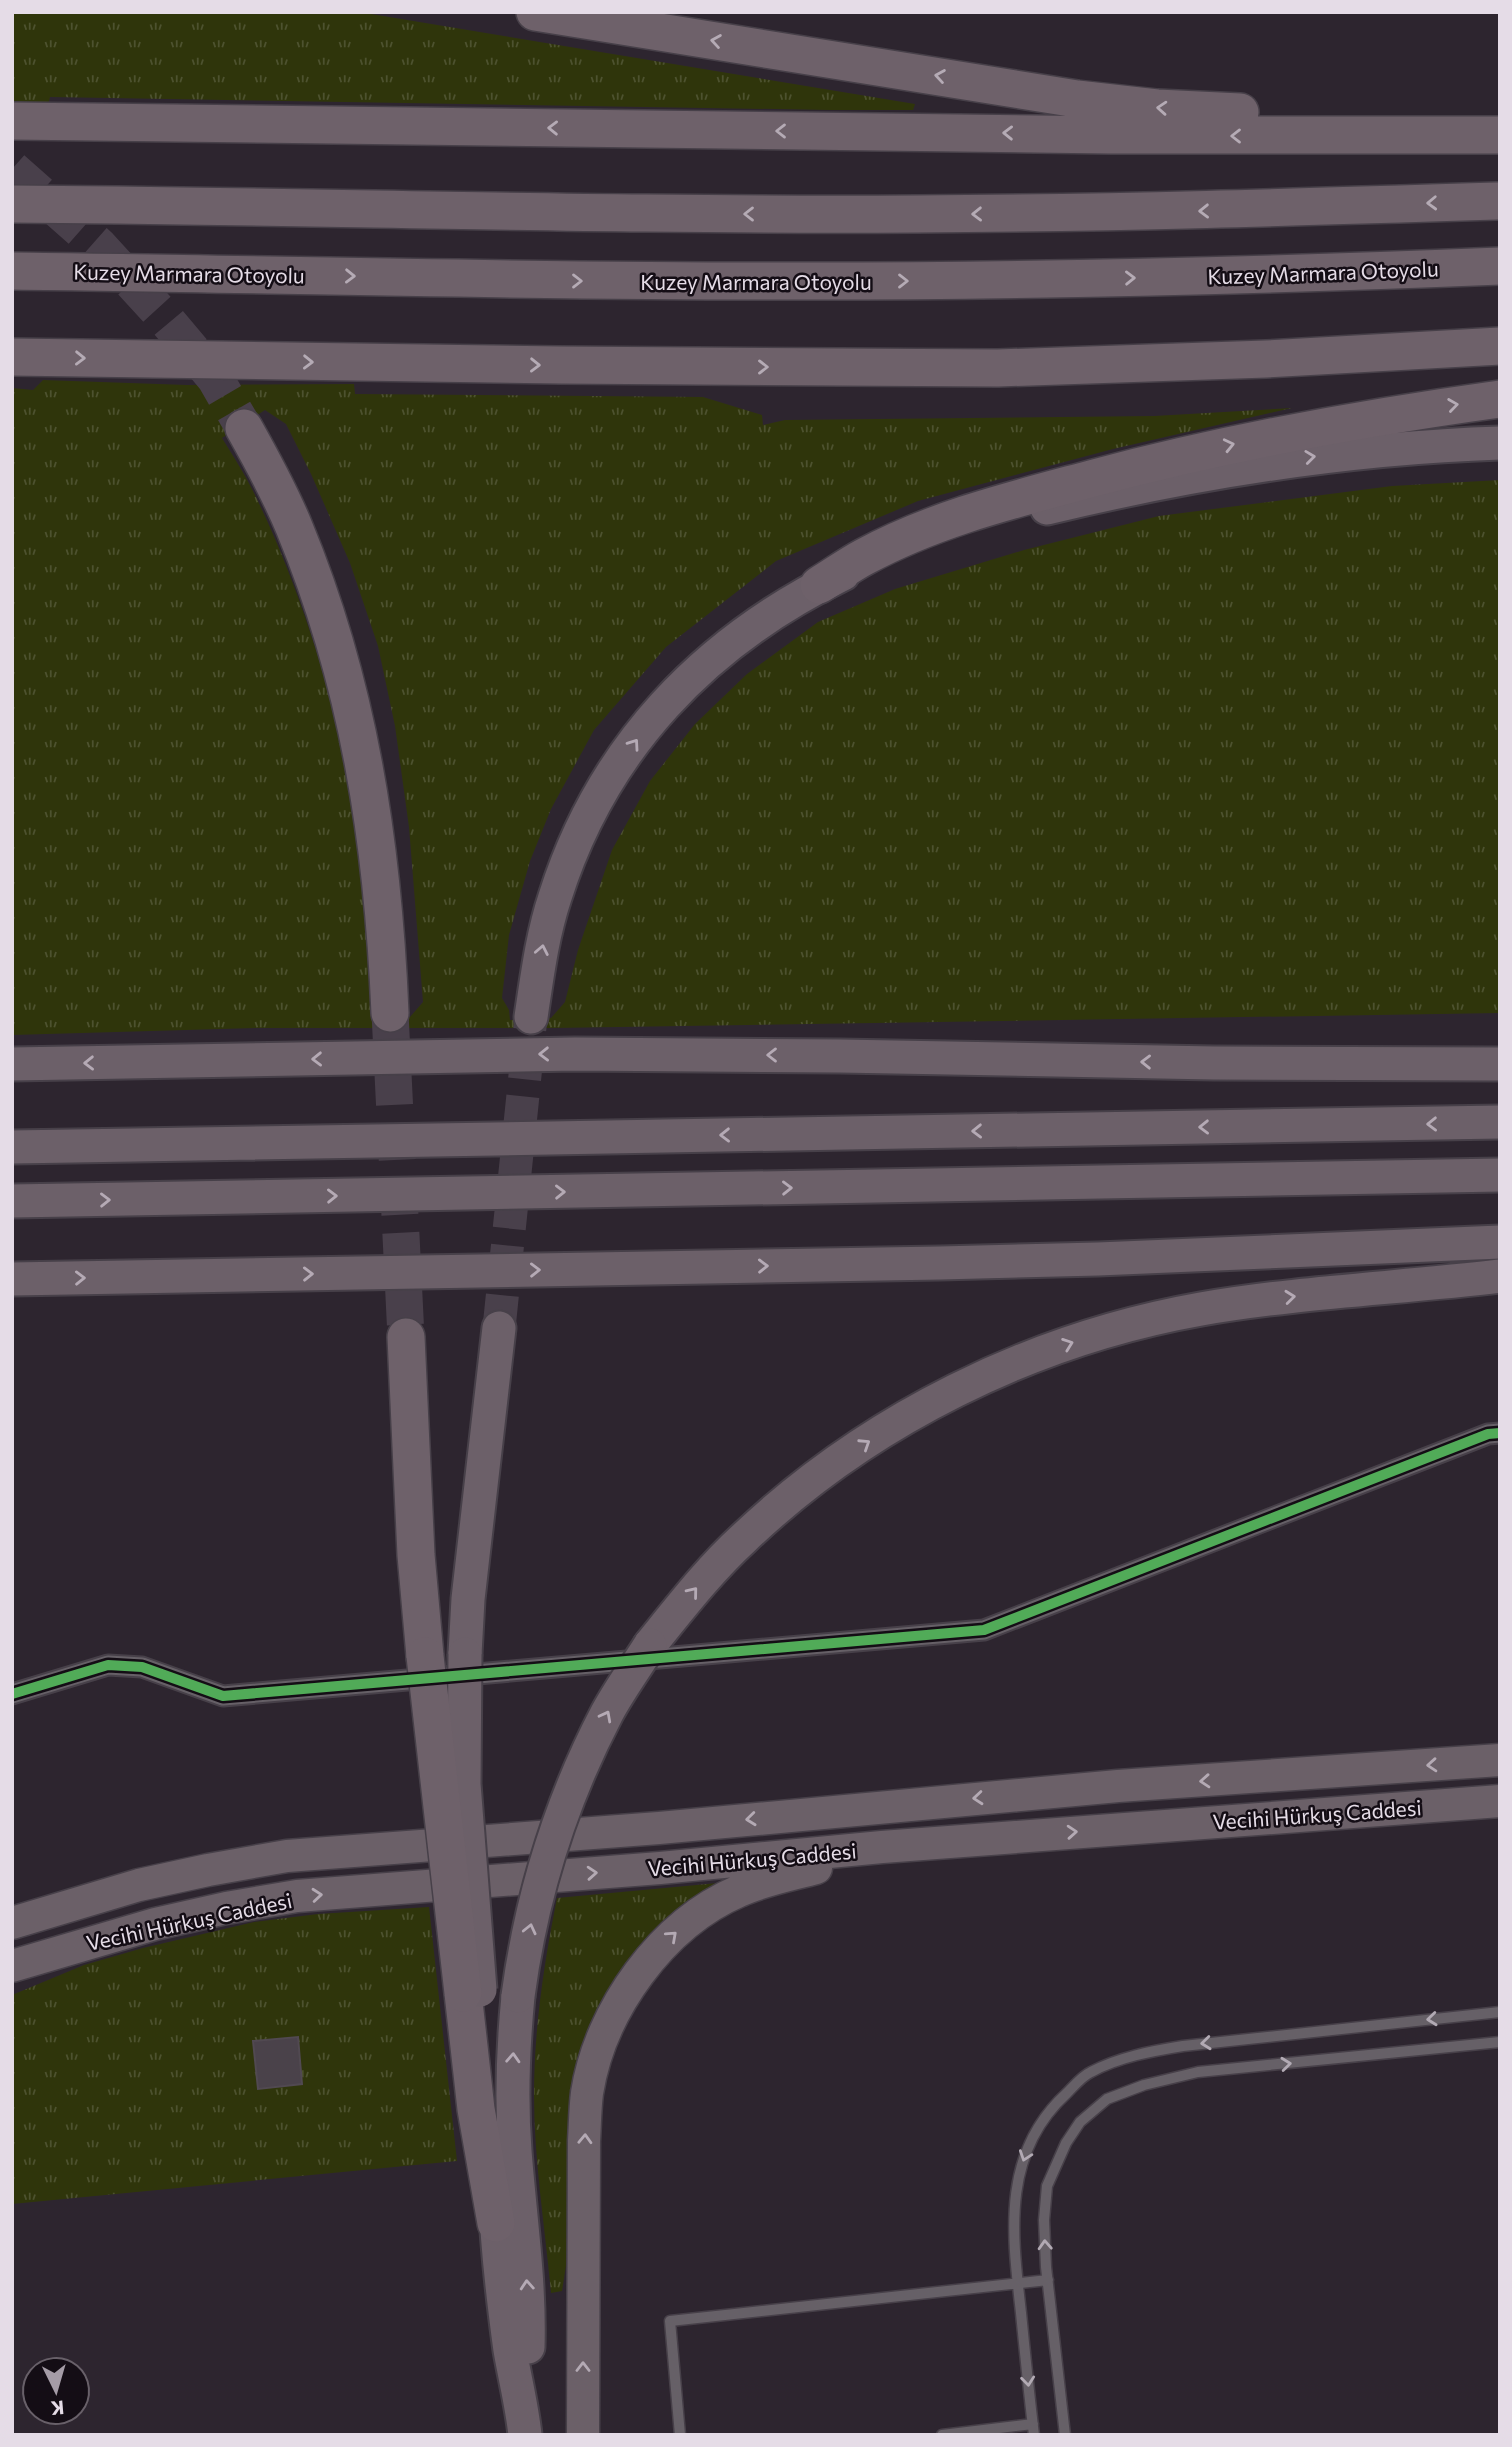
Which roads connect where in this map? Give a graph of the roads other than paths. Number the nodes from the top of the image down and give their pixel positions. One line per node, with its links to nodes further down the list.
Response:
1 (535, 12): 2 (highway, one-way to 1)
2 (1500, 114)
3 (12, 121): 4 (highway, one-way to 3)
4 (1500, 135)
5 (1500, 201): 6 (highway, one-way to 6)
6 (12, 204)
7 (1500, 266): 8 (highway, Kuzey Marmara Otoyolu, one-way to 7)
8 (12, 271)
9 (1500, 346): 10 (highway, one-way to 9)
10 (12, 357)
11 (1500, 399): 14 (highway, one-way to 11)
12 (244, 428): 15 (highway)
13 (1500, 443): 14 (highway, one-way to 13)
14 (819, 585): 16 (highway, one-way to 14)
15 (390, 1013)
16 (531, 1017)
17 (12, 1064): 18 (highway, one-way to 17)
18 (1500, 1064)
19 (1500, 1122): 20 (highway, one-way to 20)
20 (12, 1147)
21 (1500, 1175): 22 (highway, one-way to 21)
22 (12, 1201)
23 (1500, 1242): 25 (highway, one-way to 23)
24 (1500, 1276): 41 (highway, one-way to 24, bridge)
25 (12, 1279)
26 (499, 1328): 35 (highway, bridge)
27 (406, 1337): 35 (highway, bridge)
28 (1500, 1433): 29 (street)
29 (12, 1694)
30 (1500, 1760): 33 (main road, Vecihi Hürkuş Caddesi, one-way to 33)
31 (1500, 1801): 32 (main road, Vecihi Hürkuş Caddesi, one-way to 31)
32 (882, 1847): 34 (main road, Vecihi Hürkuş Caddesi, one-way to 32); 44 (main road, one-way to 32)
33 (12, 1923)
34 (12, 1966)
35 (471, 1992): 38 (highway)
36 (1500, 2012): 40 (lane, one-way to 40)
37 (1500, 2042): 39 (lane, one-way to 37)
38 (496, 2223): 41 (highway)
39 (1048, 2280): 40 (lane); 47 (lane)
40 (1018, 2284): 42 (lane, one-way to 42); 45 (lane)
41 (522, 2402): 43 (highway)
42 (1033, 2430): 46 (lane)
43 (525, 2435)
44 (583, 2435)
45 (680, 2435)
46 (942, 2435)
47 (1065, 2435)

